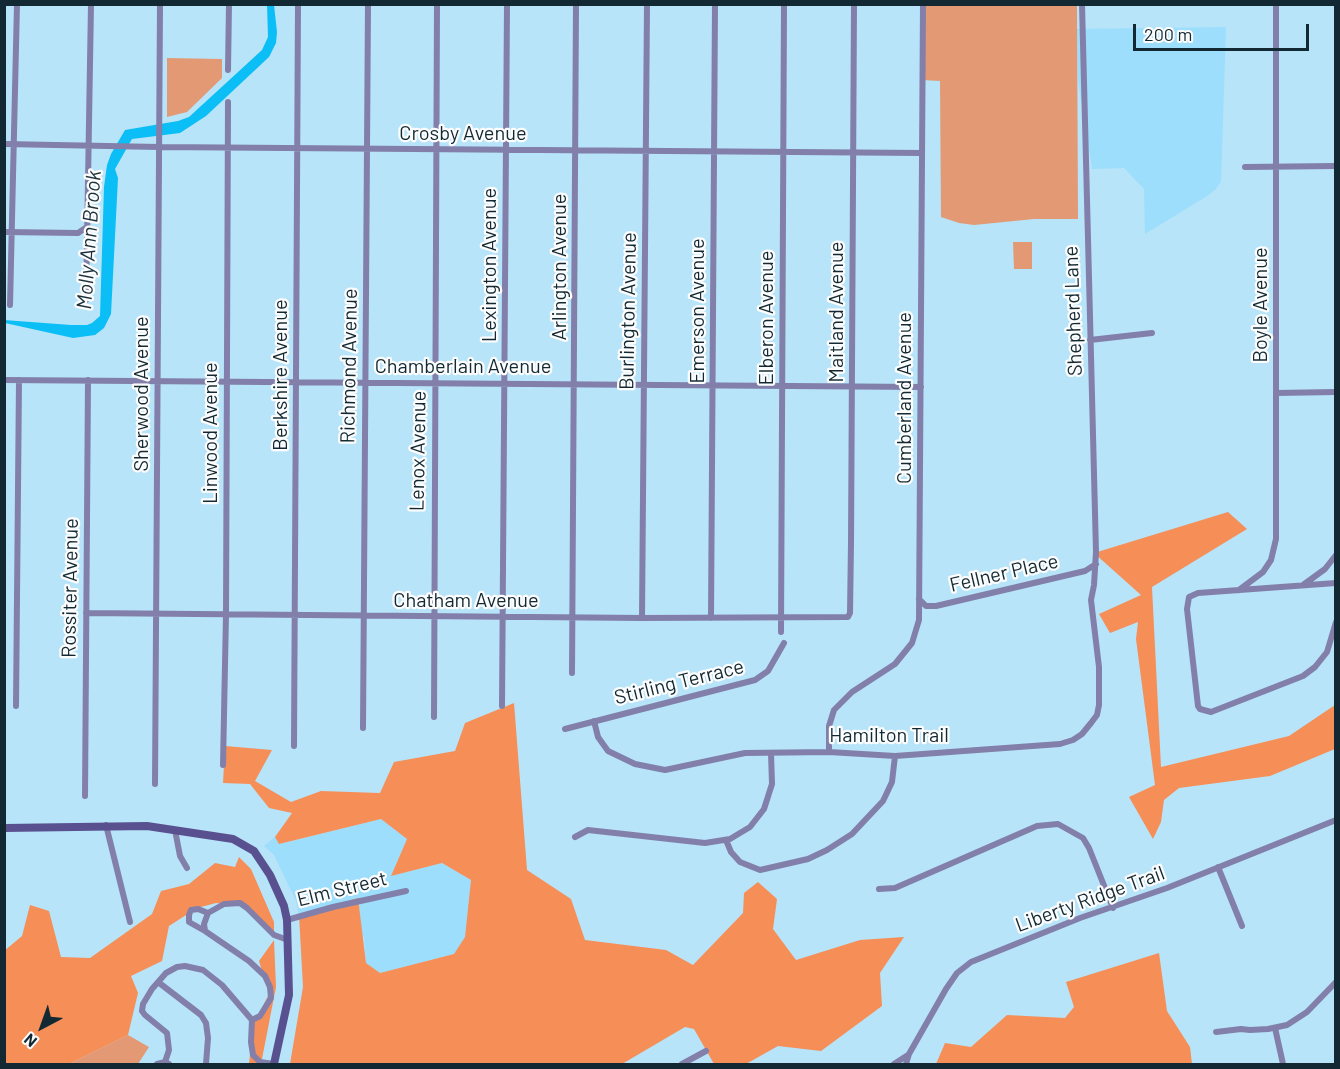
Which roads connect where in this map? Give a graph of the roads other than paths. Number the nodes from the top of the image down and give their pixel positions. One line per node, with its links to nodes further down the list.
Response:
1 (17, 4): 20 (street)
2 (91, 4): 21 (street)
3 (160, 4): 22 (street, Sherwood Avenue)
4 (229, 4): 17 (street)
5 (298, 4): 24 (street, Berkshire Avenue)
6 (368, 4): 25 (street, Richmond Avenue)
7 (438, 4): 26 (street, Lenox Avenue)
8 (507, 4): 27 (street, Lexington Avenue)
9 (576, 4): 28 (street, Arlington Avenue)
10 (646, 4): 29 (street, Burlington Avenue)
11 (716, 4): 30 (street, Emerson Avenue)
12 (784, 4): 31 (street, Elberon Avenue)
13 (854, 4): 32 (street, Maitland Avenue)
14 (923, 4): 33 (street, Cumberland Avenue)
15 (1083, 4): 42 (street, Shepherd Lane)
16 (1276, 4): 34 (street, Boyle Avenue)
17 (228, 70)
18 (228, 102): 23 (street, Linwood Avenue)
19 (4, 144): 20 (street, Crosby Avenue)
20 (14, 144): 21 (street, Crosby Avenue); 38 (street)
21 (90, 146): 22 (street, Crosby Avenue); 37 (street)
22 (159, 147): 23 (street, Crosby Avenue); 46 (street, Sherwood Avenue)
23 (229, 148): 24 (street, Crosby Avenue); 47 (street, Linwood Avenue)
24 (298, 148): 25 (street, Crosby Avenue); 48 (street, Berkshire Avenue)
25 (367, 149): 26 (street, Crosby Avenue); 49 (street, Richmond Avenue)
26 (437, 149): 27 (street, Crosby Avenue); 50 (street, Lenox Avenue)
27 (506, 149): 28 (street, Crosby Avenue); 51 (street, Lexington Avenue)
28 (576, 150): 29 (street, Crosby Avenue); 52 (street, Arlington Avenue)
29 (646, 150): 30 (street, Crosby Avenue); 53 (street, Burlington Avenue)
30 (714, 151): 31 (street, Crosby Avenue); 54 (street, Emerson Avenue)
31 (783, 152): 32 (street, Crosby Avenue); 55 (street, Elberon Avenue)
32 (853, 152): 33 (street, Crosby Avenue); 56 (street, Maitland Avenue)
33 (921, 153): 57 (street, Cumberland Avenue)
34 (1276, 166): 35 (street); 36 (street); 59 (street, Boyle Avenue)
35 (1335, 166)
36 (1245, 167)
37 (87, 227): 38 (street); 39 (street)
38 (8, 232): 40 (street)
39 (86, 300)
40 (10, 305)
41 (1152, 333): 42 (street)
42 (1090, 340): 61 (street, Shepherd Lane)
43 (4, 380): 44 (street, Chamberlain Avenue)
44 (19, 380): 45 (street, Chamberlain Avenue); 83 (street)
45 (88, 380): 46 (street, Chamberlain Avenue); 66 (street, Rossiter Avenue)
46 (158, 380): 47 (street, Chamberlain Avenue); 67 (street, Sherwood Avenue)
47 (227, 381): 48 (street, Chamberlain Avenue); 68 (street, Linwood Avenue)
48 (297, 381): 49 (street, Chamberlain Avenue); 69 (street, Berkshire Avenue)
49 (366, 382): 50 (street, Chamberlain Avenue); 70 (street, Richmond Avenue)
50 (436, 382): 51 (street, Chamberlain Avenue); 72 (street, Lenox Avenue)
51 (505, 383): 52 (street, Chamberlain Avenue); 73 (street, Lexington Avenue)
52 (574, 383): 53 (street, Chamberlain Avenue); 74 (street, Arlington Avenue)
53 (643, 383): 54 (street, Chamberlain Avenue); 75 (street, Burlington Avenue)
54 (713, 384): 55 (street, Chamberlain Avenue); 76 (street, Emerson Avenue)
55 (782, 384): 56 (street, Chamberlain Avenue); 77 (street, Elberon Avenue)
56 (852, 385): 57 (street, Chamberlain Avenue); 78 (street, Maitland Avenue)
57 (921, 387): 65 (street, Cumberland Avenue)
58 (1335, 392): 59 (street)
59 (1276, 393): 64 (street, Boyle Avenue)
60 (1335, 555): 63 (street)
61 (1096, 563): 65 (street, Fellner Place); 71 (street, Shepherd Lane)
62 (1335, 583): 63 (street)
63 (1303, 585): 64 (street)
64 (1239, 590): 79 (street)
65 (919, 599): 90 (street, Cumberland Avenue)
66 (86, 613): 67 (street, Chatham Avenue); 95 (street, Rossiter Avenue)
67 (156, 614): 68 (street, Chatham Avenue); 94 (street, Sherwood Avenue)
68 (226, 614): 69 (street, Chatham Avenue); 93 (street, Linwood Avenue)
69 (295, 615): 70 (street, Chatham Avenue); 89 (street, Berkshire Avenue)
70 (364, 615): 72 (street, Chatham Avenue); 87 (street, Richmond Avenue)
71 (1094, 615): 92 (street, Hamilton Trail)
72 (434, 616): 73 (street, Chatham Avenue); 85 (street, Lenox Avenue)
73 (503, 616): 74 (street, Chatham Avenue); 84 (street, Lexington Avenue)
74 (572, 617): 75 (street, Chatham Avenue); 82 (street, Arlington Avenue)
75 (642, 618): 76 (street, Chatham Avenue)
76 (711, 618): 77 (street, Chatham Avenue)
77 (781, 618): 78 (street, Chatham Avenue); 80 (street, Elberon Avenue)
78 (846, 618)
79 (1335, 622)
80 (782, 632)
81 (784, 643): 86 (street, Stirling Terrace)
82 (572, 673)
83 (16, 706)
84 (502, 706)
85 (434, 717)
86 (594, 721): 88 (street, Stirling Terrace); 91 (street, Hamilton Trail)
87 (363, 728)
88 (565, 729)
89 (294, 746)
90 (829, 752): 91 (street, Hamilton Trail); 92 (street, Hamilton Trail)
91 (771, 753): 101 (street)
92 (895, 756): 101 (street)
93 (223, 765)
94 (155, 784)
95 (85, 796)
96 (1335, 820): 102 (street, Liberty Ridge Trail)
97 (106, 825): 98 (main road); 99 (main road); 109 (street)
98 (4, 830)
99 (175, 830): 103 (street); 108 (main road)
100 (575, 837): 101 (street)
101 (726, 840)
102 (1218, 867): 106 (street, Liberty Ridge Trail); 110 (street)
103 (187, 868)
104 (879, 889): 106 (street)
105 (406, 891): 108 (street, Elm Street)
106 (1113, 908): 119 (street, Liberty Ridge Trail)
107 (208, 913): 111 (street); 111 (street); 112 (street)
108 (287, 920): 112 (main road)
109 (130, 922)
110 (1242, 926)
111 (205, 931): 115 (street)
112 (288, 940): 121 (main road)
113 (158, 982): 115 (street); 120 (street); 123 (street)
114 (1335, 982): 116 (street)
115 (252, 1020): 121 (street)
116 (1275, 1028): 117 (street); 127 (street)
117 (1216, 1032)
118 (706, 1051): 124 (street)
119 (909, 1054): 125 (street); 126 (street, Liberty Ridge Trail)
120 (167, 1064): 122 (street)
121 (274, 1064)
122 (157, 1065)
123 (209, 1065)
124 (682, 1065)
125 (894, 1065)
126 (906, 1065)
127 (1283, 1065)

